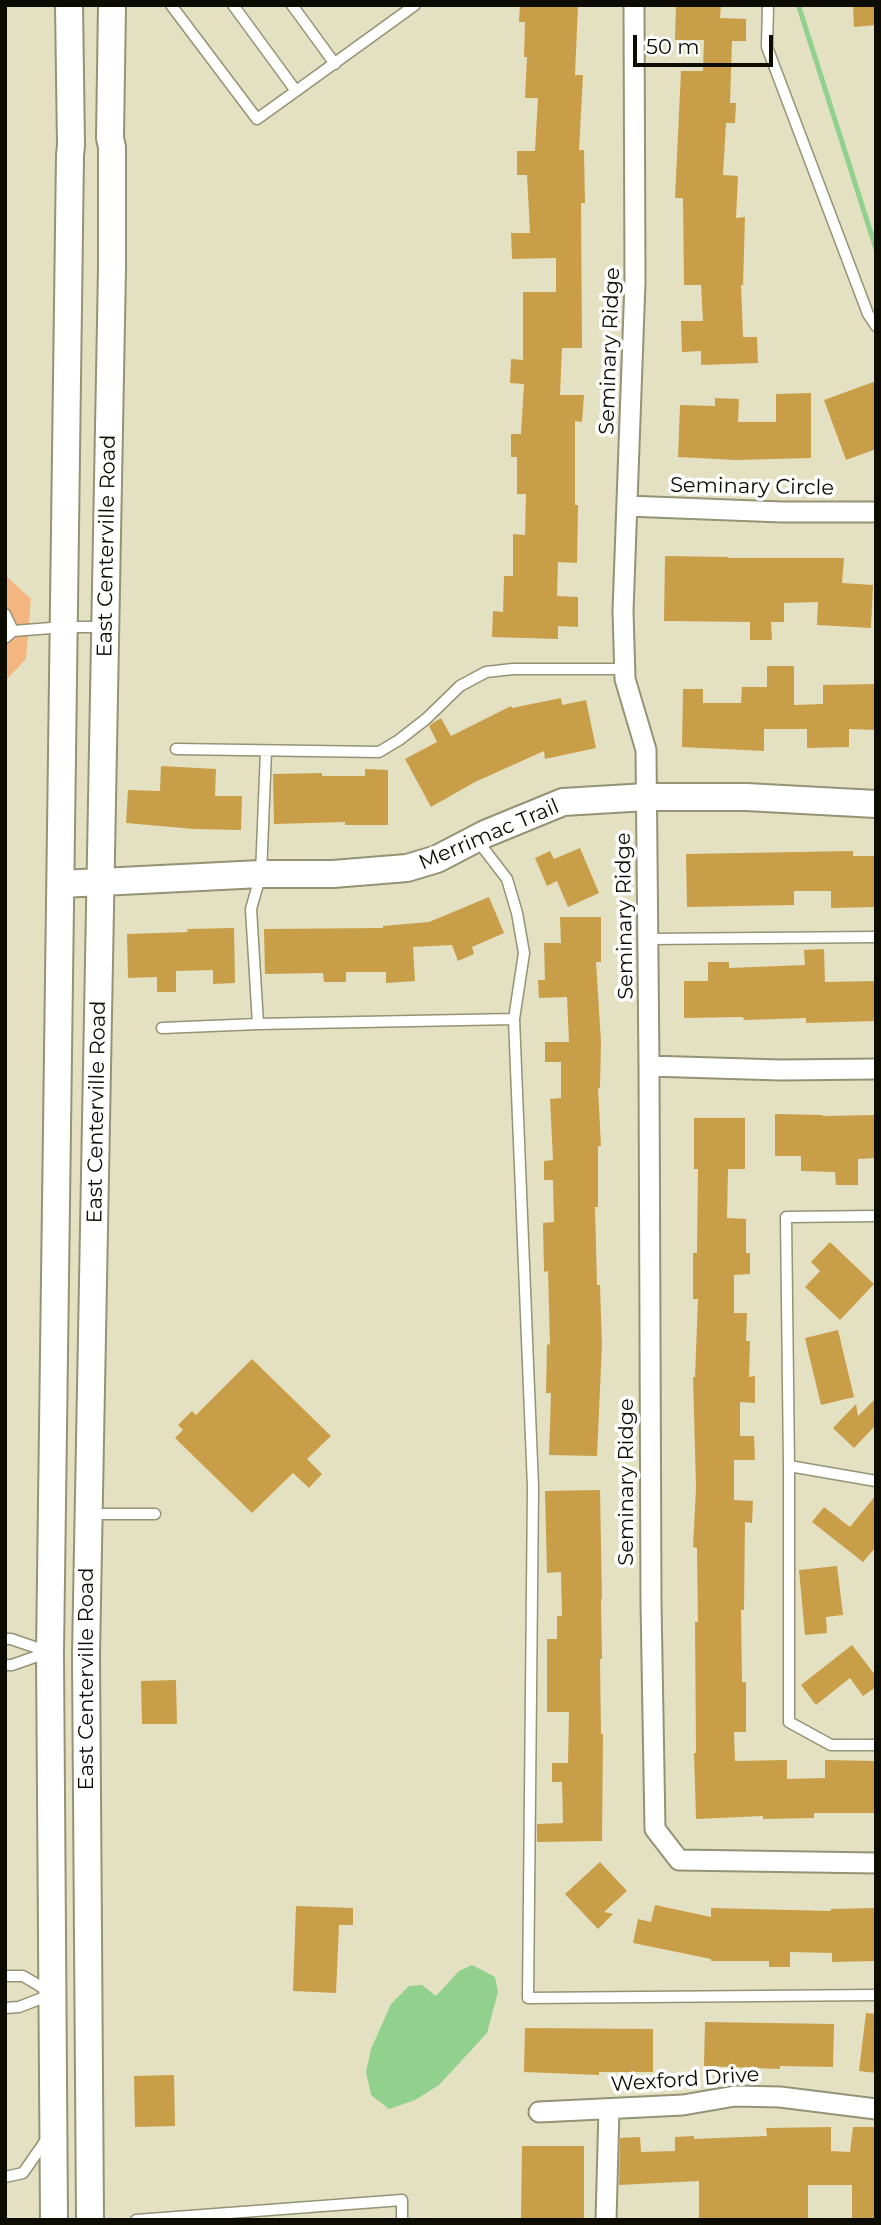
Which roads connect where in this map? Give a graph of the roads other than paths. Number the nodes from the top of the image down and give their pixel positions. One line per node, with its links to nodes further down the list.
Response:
1 (69, 5): 15 (main road, East Centerville Road)
2 (112, 5): 16 (main road, East Centerville Road)
3 (171, 5): 10 (lane)
4 (233, 5): 10 (lane)
5 (292, 5): 9 (lane)
6 (415, 5): 9 (lane)
7 (635, 5): 12 (street, Seminary Ridge)
8 (768, 5): 11 (lane)
9 (335, 64): 10 (lane)
10 (296, 91)
11 (876, 326)
12 (627, 506): 13 (street, Seminary Circle); 18 (street, Seminary Ridge)
13 (876, 512)
14 (5, 614): 17 (lane)
15 (64, 627): 16 (lane); 17 (lane); 26 (main road, East Centerville Road)
16 (106, 628): 25 (main road, East Centerville Road)
17 (9, 634)
18 (625, 669): 20 (lane); 21 (street, Seminary Ridge)
19 (176, 749): 20 (lane)
20 (266, 751): 24 (lane)
21 (647, 797): 22 (main road, Merrimac Trail); 23 (main road, Merrimac Trail); 28 (street, Seminary Ridge)
22 (876, 804)
23 (476, 838): 24 (main road, Merrimac Trail); 29 (lane)
24 (261, 874): 25 (main road, Merrimac Trail); 30 (lane)
25 (102, 880): 26 (main road, Merrimac Trail); 35 (main road, East Centerville Road)
26 (61, 884): 36 (main road, East Centerville Road)
27 (876, 937): 28 (lane)
28 (648, 939): 32 (street, Seminary Ridge)
29 (514, 1019): 30 (lane); 50 (lane)
30 (258, 1024): 31 (lane)
31 (162, 1028)
32 (649, 1066): 33 (street); 46 (street, Seminary Ridge)
33 (876, 1069)
34 (876, 1216): 37 (lane)
35 (94, 1274): 36 (main road); 39 (main road, East Centerville Road)
36 (55, 1275): 42 (main road, East Centerville Road)
37 (789, 1466): 38 (lane); 45 (lane)
38 (876, 1481)
39 (89, 1514): 40 (lane); 43 (main road, East Centerville Road)
40 (155, 1514)
41 (5, 1639): 42 (lane)
42 (50, 1652): 43 (main road); 44 (lane); 49 (main road, East Centerville Road)
43 (86, 1654): 48 (main road, East Centerville Road)
44 (5, 1665)
45 (876, 1745)
46 (876, 1863)
47 (5, 1976): 49 (lane)
48 (88, 1991): 49 (main road); 58 (main road, East Centerville Road)
49 (54, 1994): 51 (lane); 55 (main road, East Centerville Road)
50 (876, 1995)
51 (5, 2008)
52 (609, 2109): 53 (street, Wexford Drive); 54 (street, Wexford Drive); 61 (street)
53 (876, 2109)
54 (539, 2112)
55 (54, 2127): 56 (lane); 57 (main road, East Centerville Road)
56 (5, 2177)
57 (54, 2220)
58 (90, 2220)
59 (136, 2220): 60 (lane)
60 (402, 2220)
61 (606, 2220)

